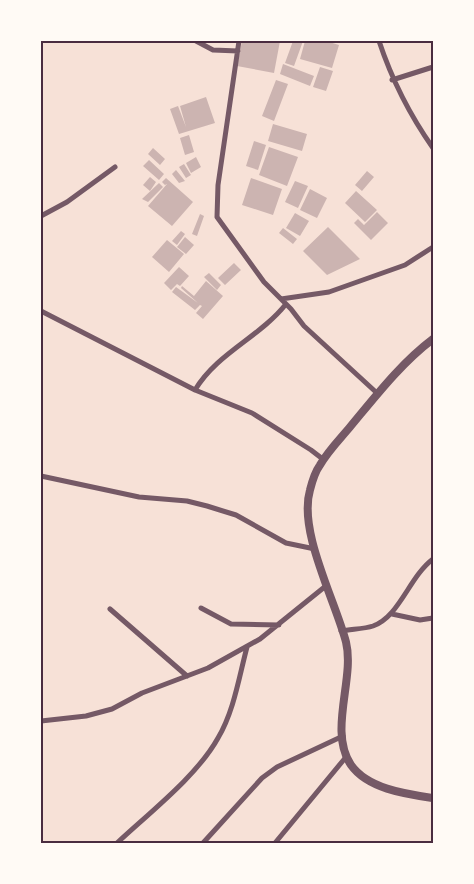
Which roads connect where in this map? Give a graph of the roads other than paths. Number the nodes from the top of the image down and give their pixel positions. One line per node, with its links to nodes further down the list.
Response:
1 (196, 41): 4 (street)
2 (239, 41): 4 (street)
3 (379, 41): 6 (street)
4 (238, 51): 11 (street)
5 (433, 67): 6 (street)
6 (392, 80): 7 (street)
7 (433, 148)
8 (115, 167): 9 (street)
9 (41, 216)
10 (433, 247): 11 (street)
11 (281, 299): 12 (street)
12 (286, 304): 15 (street); 16 (street)
13 (41, 311): 15 (street)
14 (433, 339): 16 (street)
15 (195, 390): 17 (street)
16 (378, 394): 17 (street)
17 (324, 460): 19 (street)
18 (41, 476): 19 (street)
19 (315, 549): 21 (street)
20 (433, 559): 24 (street)
21 (327, 585): 26 (street); 27 (street)
22 (200, 608): 26 (street)
23 (110, 609): 29 (street)
24 (392, 614): 25 (street); 27 (street)
25 (433, 618)
26 (279, 624): 28 (street)
27 (342, 631): 31 (street)
28 (247, 647): 29 (street); 34 (street)
29 (187, 676): 30 (street)
30 (41, 721)
31 (343, 736): 32 (street); 35 (street)
32 (346, 757): 33 (street); 36 (street)
33 (433, 798)
34 (117, 843)
35 (203, 843)
36 (276, 843)

